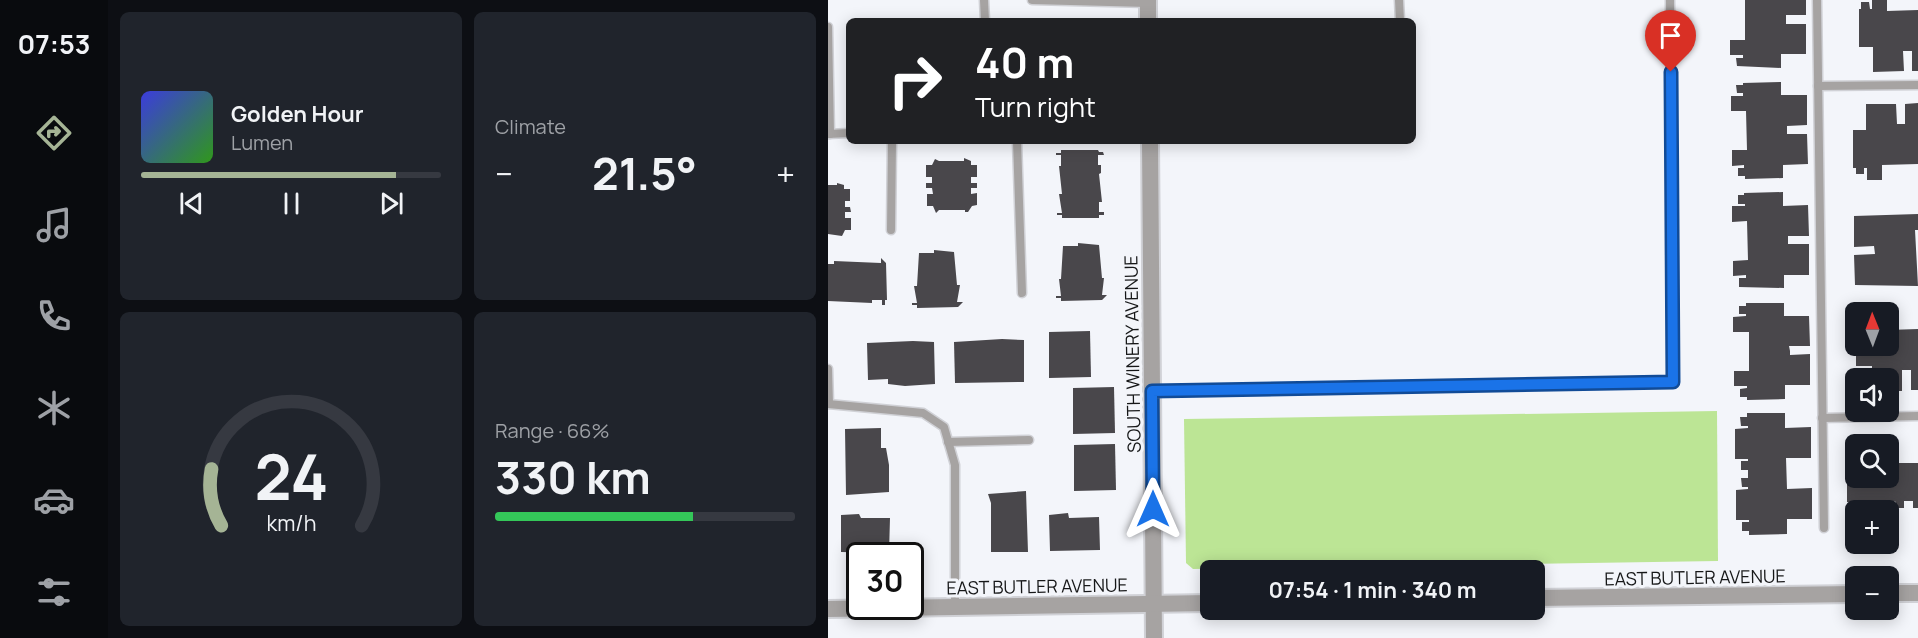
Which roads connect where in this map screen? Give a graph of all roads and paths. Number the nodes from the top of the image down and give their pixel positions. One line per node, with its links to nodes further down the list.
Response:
1 (984, 0): 8 (lane)
2 (1032, 0): 3 (lane)
3 (1091, 0): 7 (lane)
4 (1399, 0): 10 (lane)
5 (1670, 0): 22 (lane)
6 (1817, 0): 13 (lane)
7 (1148, 1): 9 (street)
8 (985, 18)
9 (1148, 18)
10 (1400, 18)
11 (828, 27): 15 (lane)
12 (1918, 85): 13 (lane)
13 (1818, 86): 25 (lane)
14 (846, 133): 15 (lane)
15 (829, 134)
16 (891, 144): 19 (lane)
17 (1017, 144): 20 (lane)
18 (1150, 144): 22 (street, SOUTH WINERY AVENUE)
19 (891, 230)
20 (1022, 293)
21 (828, 369): 23 (lane)
22 (1152, 391): 34 (street, SOUTH WINERY AVENUE)
23 (829, 404): 27 (lane)
24 (1918, 416): 25 (lane)
25 (1822, 418): 28 (lane)
26 (1029, 440): 27 (lane)
27 (948, 442): 35 (lane)
28 (1824, 528)
29 (1899, 593): 30 (street)
30 (1918, 593)
31 (1845, 594): 32 (street, EAST BUTLER AVENUE)
32 (1545, 598)
33 (1200, 603): 34 (street, EAST BUTLER AVENUE)
34 (1154, 604): 35 (street, EAST BUTLER AVENUE); 37 (street, SOUTH WINERY AVENUE)
35 (955, 607): 36 (street, EAST BUTLER AVENUE)
36 (828, 609)
37 (1154, 638)

